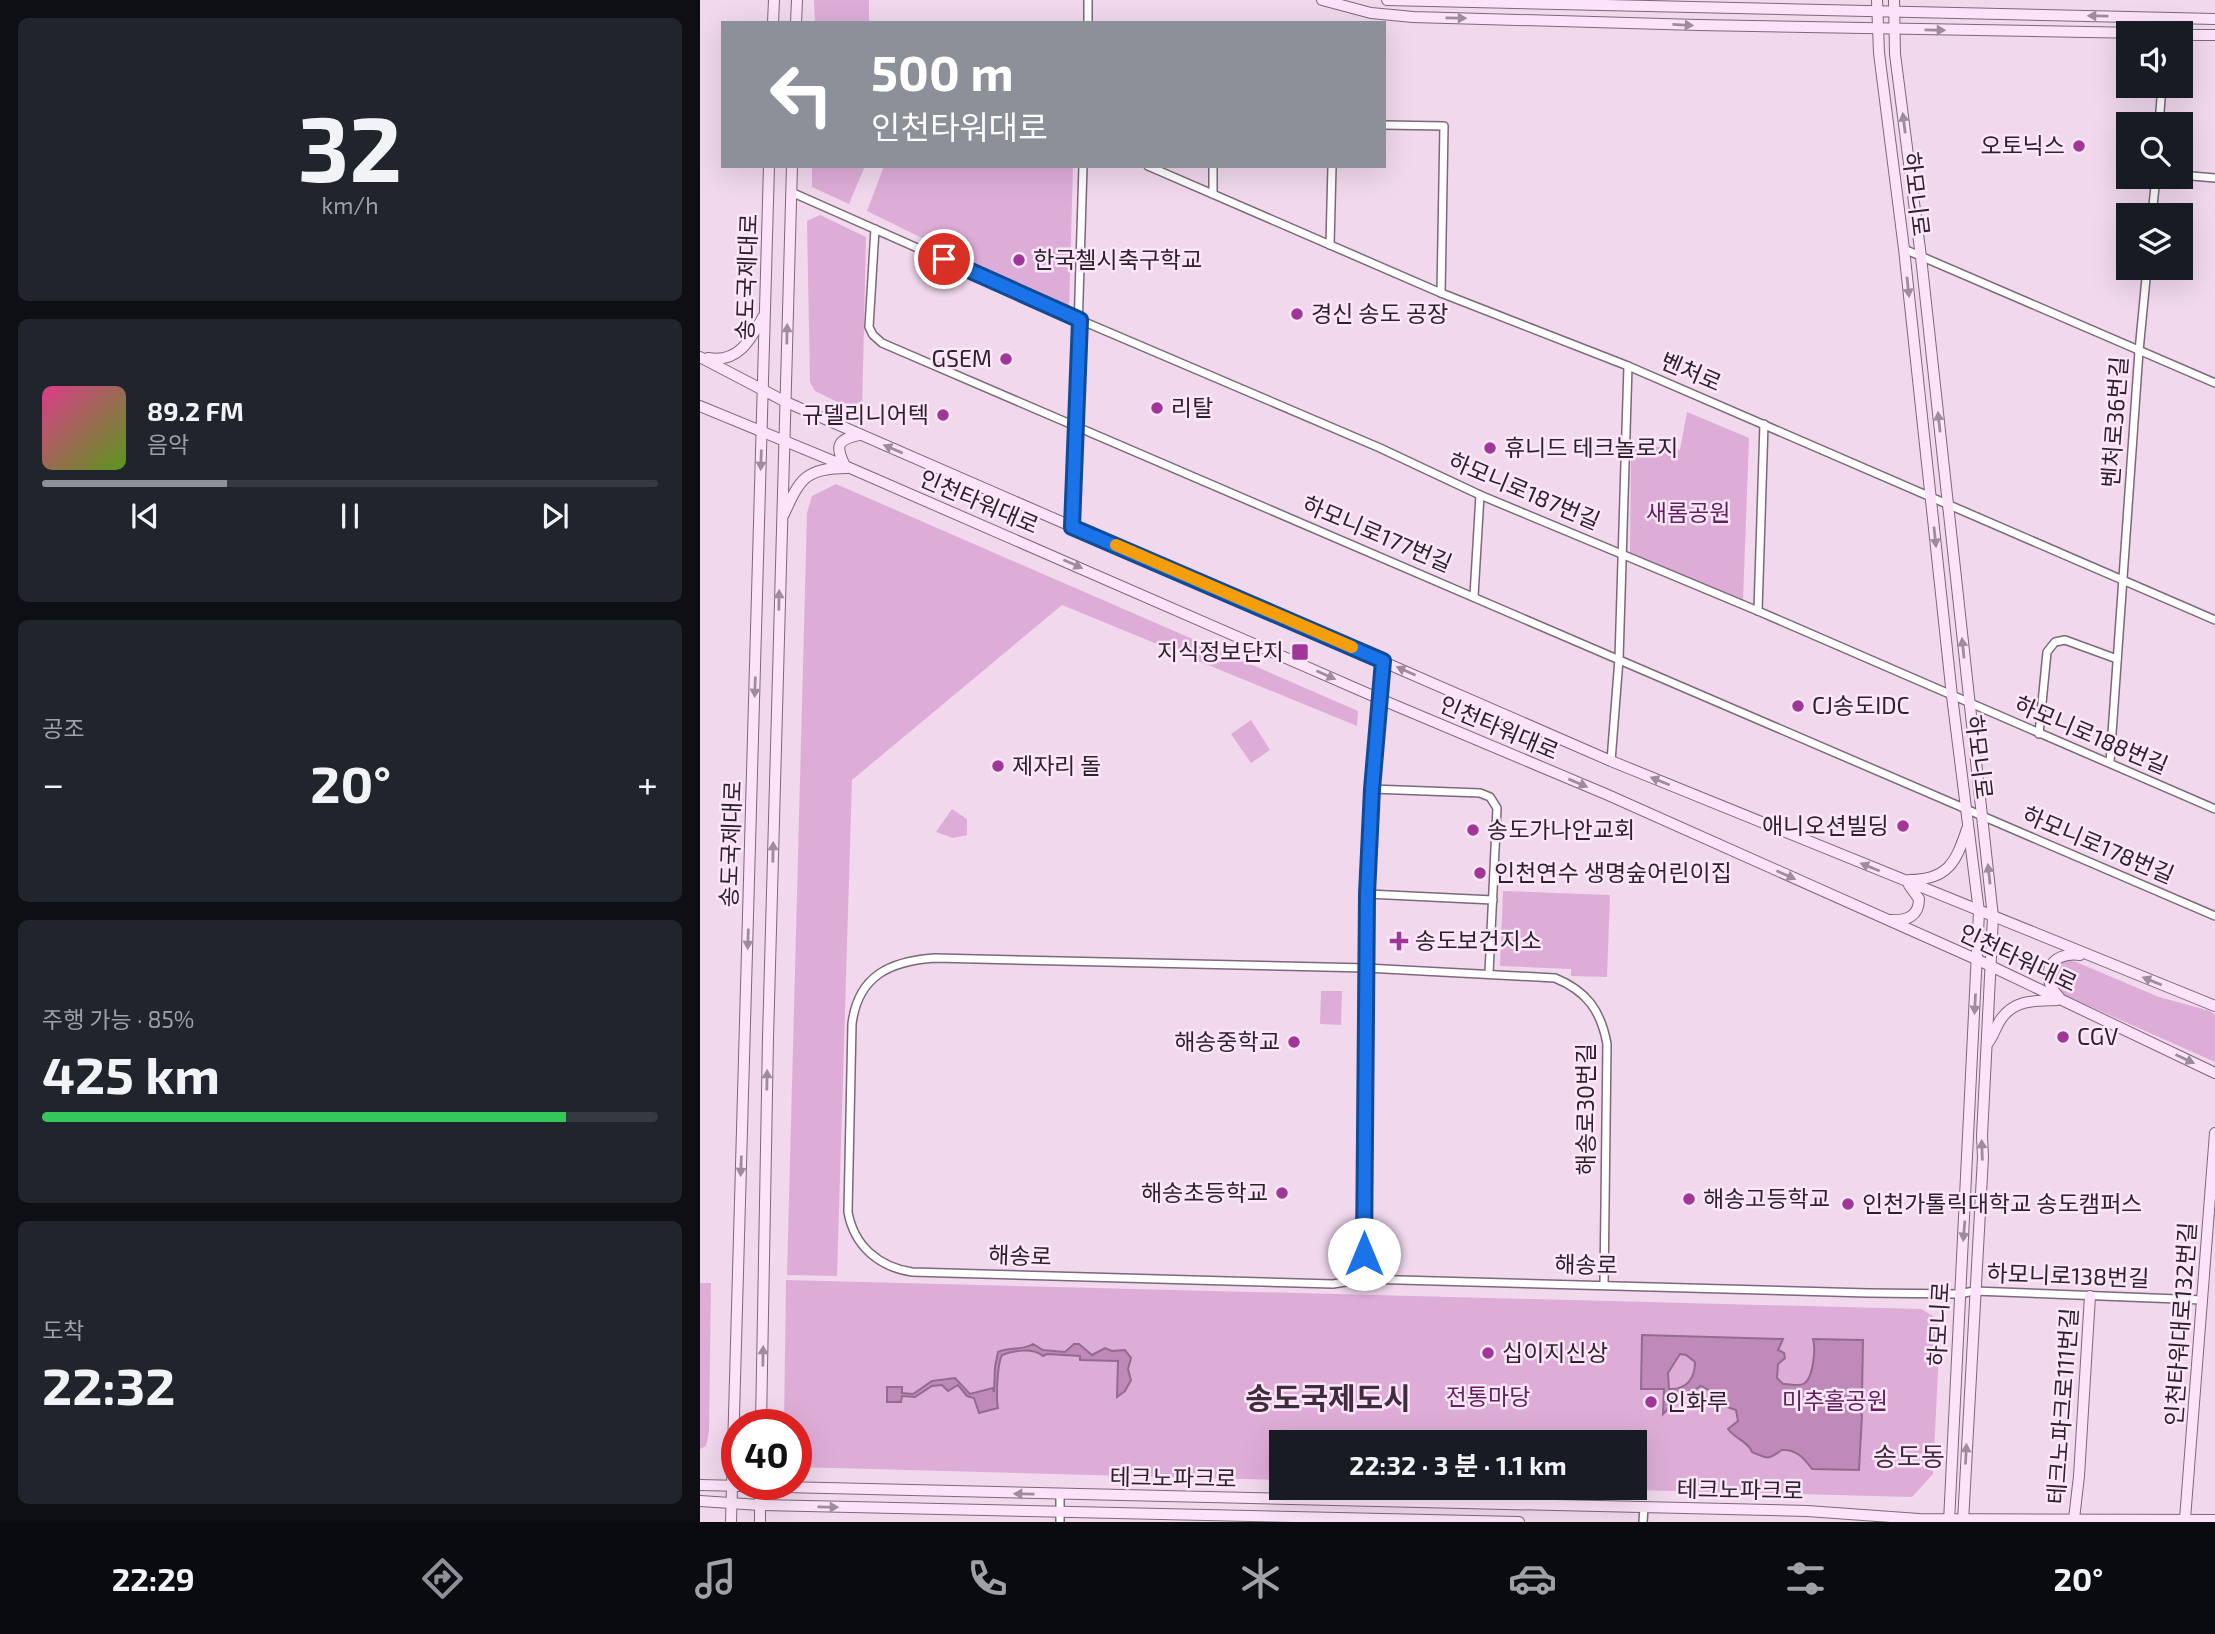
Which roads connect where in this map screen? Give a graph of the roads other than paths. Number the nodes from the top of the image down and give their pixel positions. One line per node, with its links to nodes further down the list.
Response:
1 (774, 0): 13 (main road)
2 (797, 0): 14 (main road)
3 (1088, 0): 15 (street)
4 (1322, 0): 10 (main road)
5 (1388, 0): 7 (main road); 10 (street)
6 (1894, 0): 9 (main road, 하모니로)
7 (1742, 4): 8 (main road)
8 (1877, 5): 9 (main road); 16 (main road, 하모니로)
9 (1893, 11): 11 (main road, one-way to 9); 17 (main road, 하모니로)
10 (1388, 16): 16 (main road, one-way to 16)
11 (2164, 18): 12 (main road)
12 (2215, 19)
13 (773, 21)
14 (796, 21)
15 (1087, 21)
16 (1877, 28): 17 (main road); 34 (main road, 하모니로)
17 (1894, 29): 18 (main road, one-way to 18); 35 (main road, 하모니로, one-way to 17)
18 (2116, 33)
19 (2193, 35): 20 (main road)
20 (2215, 35)
21 (1386, 125): 37 (street)
22 (769, 168): 38 (main road, 송도국제대로)
23 (792, 168): 30 (main road, 송도국제대로)
24 (1083, 168): 39 (street)
25 (1153, 168): 31 (street, 벤처로)
26 (1213, 168): 31 (street)
27 (1332, 168): 33 (street)
28 (2193, 176): 29 (street)
29 (2215, 178)
30 (791, 192): 32 (street, 하모니로187번길); 45 (main road, 송도국제대로, one-way to 30)
31 (1213, 194): 33 (street, 벤처로)
32 (875, 229): 39 (street, 하모니로187번길); 47 (street, 하모니로177번길)
33 (1330, 245): 37 (street, 벤처로)
34 (1904, 249): 35 (street); 54 (main road, 하모니로, one-way to 54)
35 (1921, 257): 40 (street); 55 (main road, 하모니로, one-way to 35)
36 (2146, 280): 40 (street, 벤처로36번길)
37 (1441, 293): 42 (street, 벤처로)
38 (765, 314): 41 (main road); 44 (main road, 송도국제대로)
39 (1080, 320): 47 (street); 53 (street, 하모니로187번길)
40 (2139, 351): 43 (street); 59 (street, 벤처로36번길)
41 (700, 357): 44 (main road, 인천타워대로)
42 (1628, 366): 48 (street, 벤처로); 58 (street)
43 (2215, 383)
44 (763, 391): 45 (main road, 인천타워대로); 49 (main road, 송도국제대로)
45 (786, 402): 50 (main road, 인천타워대로); 51 (main road, 송도국제대로)
46 (700, 405): 49 (main road, 인천타워대로)
47 (1077, 425): 57 (street); 60 (street, 하모니로177번길)
48 (1764, 425): 54 (street, 벤처로); 61 (street)
49 (762, 432): 51 (main road, 인천타워대로); 100 (main road, 송도국제대로, one-way to 100)
50 (859, 435): 52 (main road); 57 (main road, 인천타워대로, one-way to 50)
51 (783, 439): 52 (main road, 인천타워대로); 56 (main road, 송도국제대로)
52 (847, 467): 56 (main road); 67 (main road, 인천타워대로, one-way to 67)
53 (1480, 495): 58 (street, 하모니로187번길); 60 (street)
54 (1931, 496): 55 (street, 벤처로); 66 (main road, 하모니로, one-way to 66)
55 (1948, 504): 59 (street, 벤처로); 68 (main road, 하모니로, one-way to 55)
56 (781, 521): 101 (main road, 송도국제대로, one-way to 56)
57 (1072, 527): 65 (main road, 인천타워대로)
58 (1622, 554): 61 (street, 하모니로187번길); 63 (street)
59 (2123, 579): 62 (street, 벤처로); 64 (street, 벤처로36번길)
60 (1474, 596): 63 (street, 하모니로177번길)
61 (1758, 611): 66 (street, 하모니로187번길)
62 (2215, 620)
63 (1619, 659): 70 (street); 73 (street, 하모니로177번길)
64 (2117, 659): 69 (street); 71 (street, 벤처로36번길)
65 (1383, 661): 67 (main road); 70 (main road, 인천타워대로, one-way to 65)
66 (1952, 696): 68 (street, 하모니로188번길); 73 (main road, 하모니로)
67 (1380, 699): 72 (main road); 83 (main road, 인천타워대로, one-way to 83)
68 (1968, 704): 69 (street, 하모니로188번길); 75 (main road, 하모니로)
69 (2039, 734): 71 (street, 하모니로188번길)
70 (1611, 761): 77 (main road, 인천타워대로, one-way to 70)
71 (2110, 762): 74 (street, 하모니로188번길)
72 (1372, 789): 78 (main road); 79 (street)
73 (1966, 808): 75 (street, 하모니로178번길); 76 (main road, 하모니로)
74 (2215, 809)
75 (1982, 815): 81 (street, 하모니로178번길); 82 (main road, 하모니로, one-way to 75)
76 (1968, 825): 77 (main road); 80 (main road, 하모니로)
77 (1904, 881): 80 (main road, 인천타워대로); 83 (main road)
78 (1367, 894): 79 (street); 87 (main road)
79 (1493, 900): 88 (street)
80 (1979, 912): 82 (main road, 인천타워대로); 85 (main road, 하모니로)
81 (2215, 916)
82 (1993, 917): 84 (main road, 인천타워대로); 86 (main road, 하모니로)
83 (1887, 920): 85 (main road, 인천타워대로)
84 (2098, 959): 89 (main road); 90 (main road, 인천타워대로, one-way to 84)
85 (1978, 960): 86 (main road, 인천타워대로); 97 (main road, 하모니로, one-way to 97)
86 (1991, 966): 89 (main road, 인천타워대로); 91 (main road, 하모니로)
87 (1366, 968): 88 (street, 해송로30번길); 94 (main road); 94 (street, 해송로)
88 (1489, 973): 95 (street, 해송로30번길)
89 (2065, 1002): 91 (main road); 92 (main road, 인천타워대로, one-way to 92)
90 (2215, 1006)
91 (1988, 1044): 96 (main road, 하모니로, one-way to 91)
92 (2215, 1073)
93 (2215, 1133): 99 (main road, 인천타워대로132번길)
94 (1364, 1279): 95 (street, 해송로)
95 (1604, 1285): 97 (street, 해송로)
96 (1974, 1292): 97 (street, 해송로); 98 (street, 하모니로138번길); 115 (main road, 하모니로, one-way to 96)
97 (1959, 1294): 114 (main road, 하모니로)
98 (2090, 1296): 99 (street, 하모니로138번길); 112 (main road, 테크노파크로111번길)
99 (2203, 1300): 113 (main road, 인천타워대로132번길)
100 (734, 1409)
101 (761, 1409)
102 (700, 1485): 103 (main road, 테크노파크로)
103 (721, 1486)
104 (812, 1488): 105 (main road, 테크노파크로, one-way to 104)
105 (1060, 1495): 110 (main road, 테크노파크로); 111 (street)
106 (760, 1500): 109 (main road)
107 (700, 1501): 108 (main road, 테크노파크로)
108 (732, 1503): 109 (main road, 테크노파크로); 117 (main road, 송도국제대로)
109 (760, 1505): 111 (main road, 테크노파크로, one-way to 111); 118 (main road)
110 (1644, 1507): 114 (main road, 테크노파크로); 120 (street)
111 (1060, 1517): 119 (main road, 테크노파크로)
112 (2074, 1519): 113 (main road, 테크노파크로); 115 (main road, 테크노파크로)
113 (2185, 1519): 116 (main road, 테크노파크로)
114 (1949, 1520): 115 (main road, 테크노파크로)
115 (1963, 1520)
116 (2215, 1520)
117 (731, 1522)
118 (760, 1522)
119 (1519, 1522)
120 (1643, 1522)

